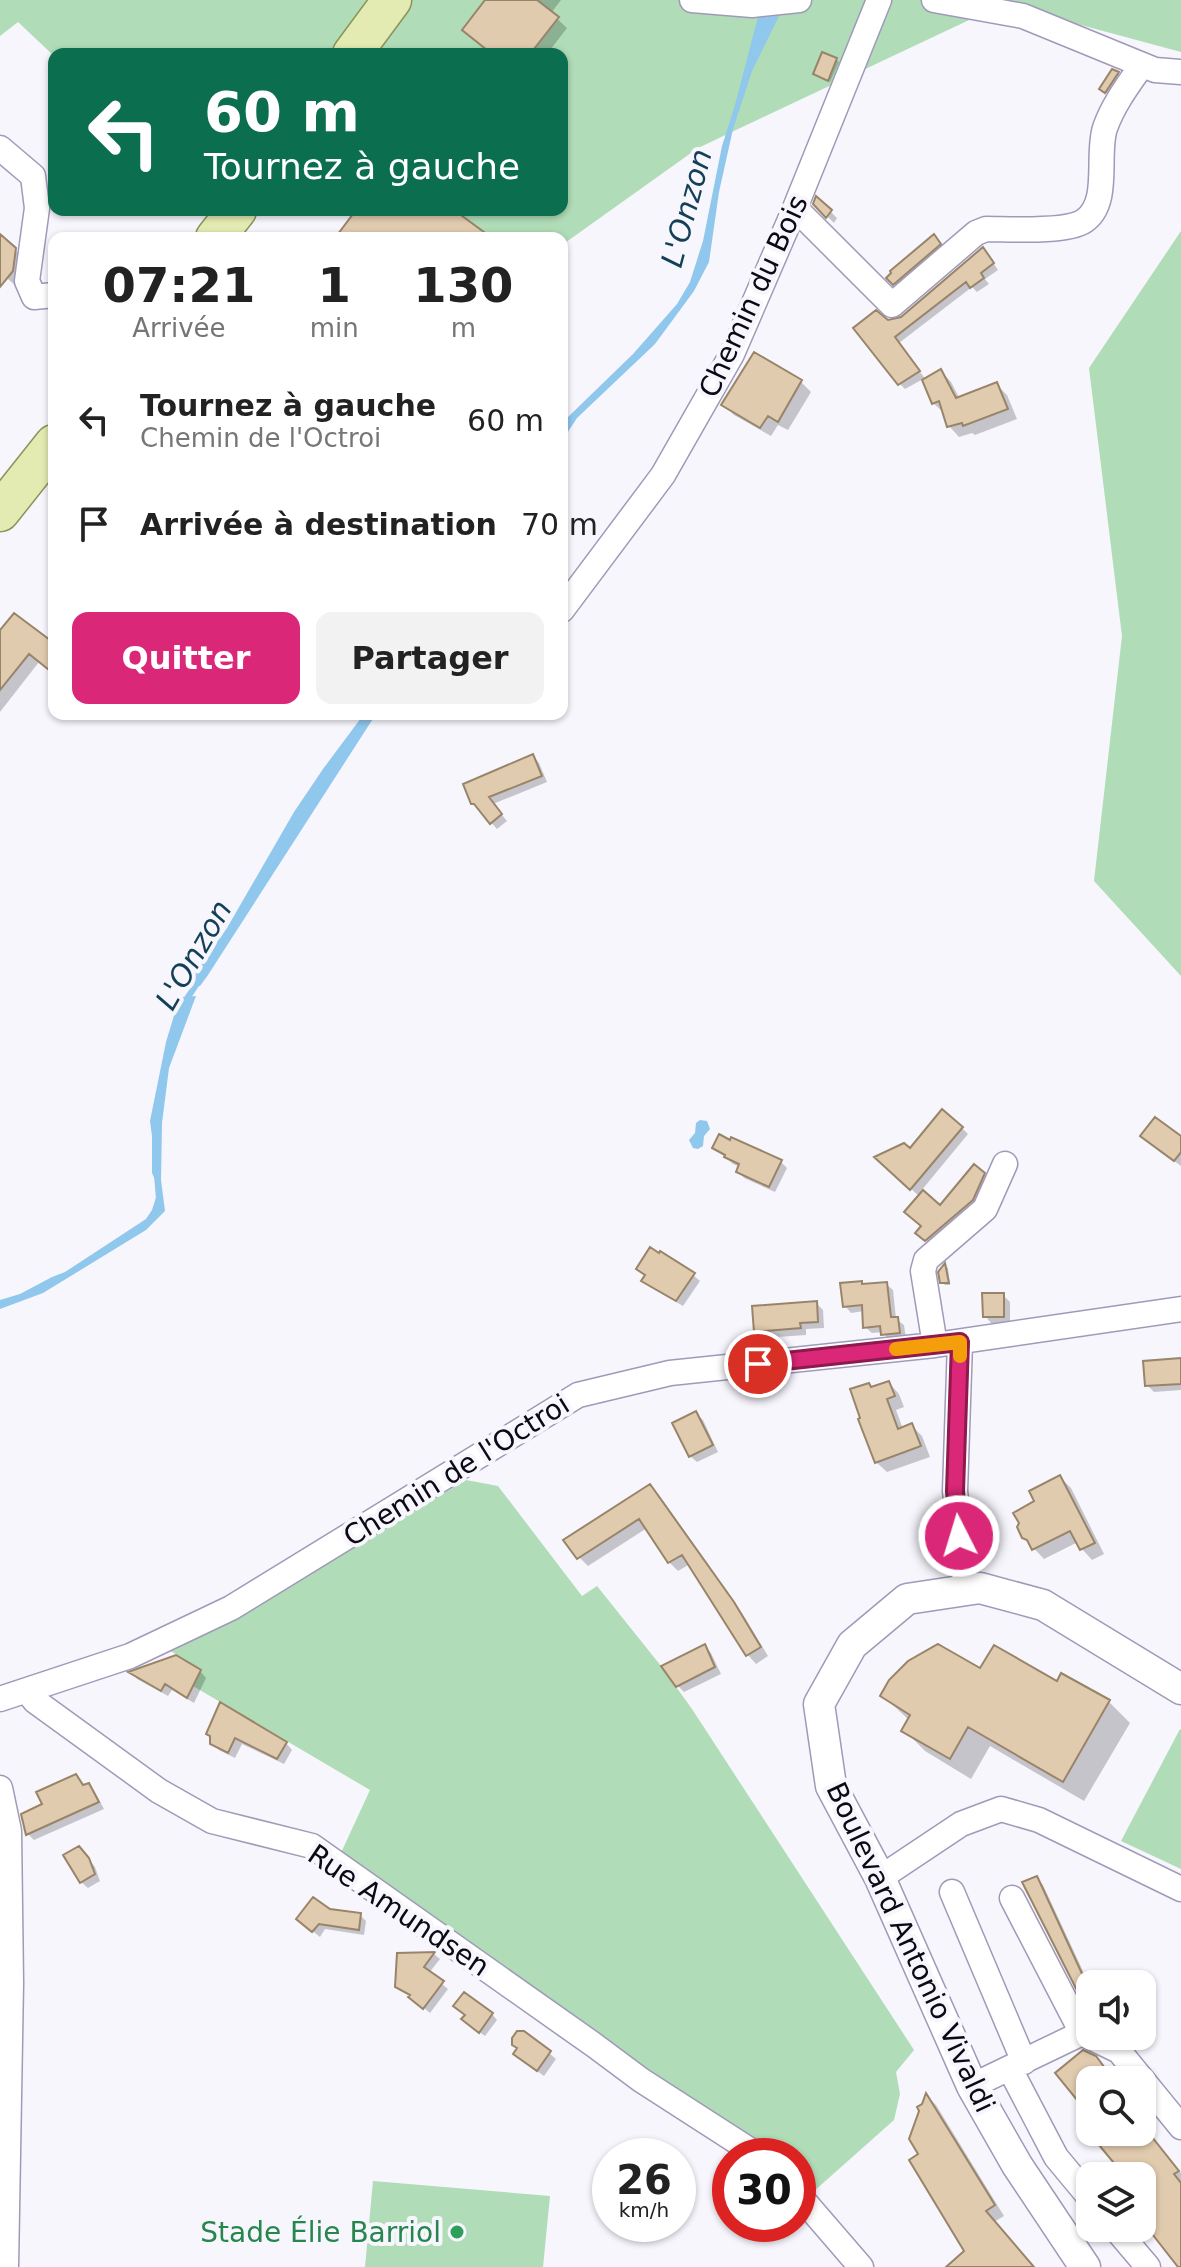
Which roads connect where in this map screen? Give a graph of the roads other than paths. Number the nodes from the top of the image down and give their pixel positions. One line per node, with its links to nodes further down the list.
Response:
1 (392, 0): 7 (main road)
2 (692, 0): 6 (street)
3 (877, 0): 4 (street); 11 (street, Chemin du Bois)
4 (888, 0)
5 (934, 0): 8 (street)
6 (792, 1)
7 (356, 48)
8 (1142, 65): 9 (street); 11 (street)
9 (1181, 72)
10 (0, 148): 14 (street)
11 (795, 208): 17 (street, Chemin du Bois)
12 (232, 216): 13 (main road)
13 (220, 232)
14 (48, 296)
15 (48, 452): 16 (main road)
16 (0, 512)
17 (568, 602)
18 (1005, 1164): 21 (street)
19 (1181, 1309): 20 (street, Chemin de l'Octroi)
20 (960, 1342): 21 (street, Chemin de l'Octroi); 22 (street)
21 (935, 1345): 24 (street, Chemin de l'Octroi)
22 (966, 1590): 23 (street, Boulevard Antonio Vivaldi); 27 (street, Boulevard Antonio Vivaldi)
23 (1181, 1689)
24 (27, 1691): 25 (street, Chemin de l'Octroi); 38 (street, Rue Amundsen)
25 (0, 1699)
26 (0, 1788): 31 (street)
27 (880, 1878): 28 (street); 36 (street, Boulevard Antonio Vivaldi)
28 (1181, 1889)
29 (952, 1892): 35 (street)
30 (1012, 1898): 32 (street)
31 (6, 1991): 43 (street)
32 (1076, 2021)
33 (1076, 2036): 35 (street)
34 (1117, 2050): 37 (street)
35 (1017, 2066): 36 (street); 39 (street)
36 (972, 2086): 42 (street, Boulevard Antonio Vivaldi)
37 (1181, 2127)
38 (734, 2138)
39 (1076, 2181)
40 (816, 2215): 44 (street)
41 (1127, 2242): 45 (street)
42 (1077, 2264)
43 (6, 2267)
44 (861, 2267)
45 (1148, 2267)

